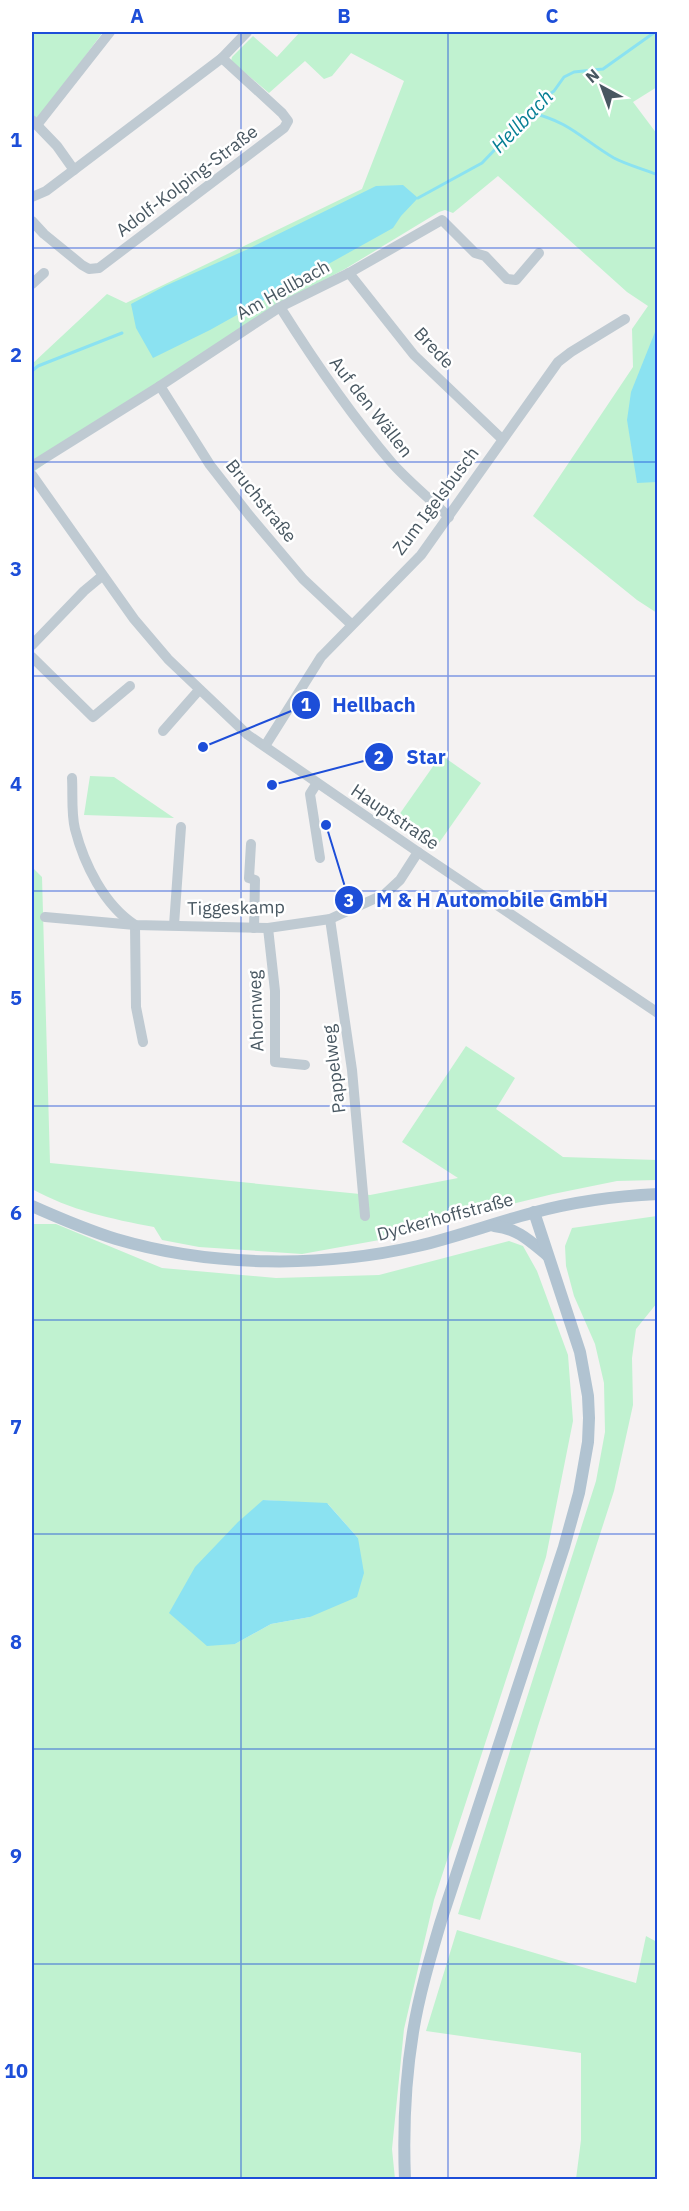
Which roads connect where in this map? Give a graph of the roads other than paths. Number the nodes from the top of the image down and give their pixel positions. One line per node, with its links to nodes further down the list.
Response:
1 (110, 32): 4 (street)
2 (247, 32): 3 (street)
3 (222, 58): 5 (street); 7 (street, Adolf-Kolping-Straße)
4 (34, 123): 5 (street)
5 (74, 170): 6 (street)
6 (32, 197)
7 (32, 220)
8 (539, 253): 10 (street, Am Hellbach)
9 (44, 273): 11 (street)
10 (349, 273): 12 (street, Am Hellbach); 15 (street, Brede)
11 (32, 284)
12 (280, 307): 14 (street, Am Hellbach); 18 (street, Auf den Wällen)
13 (625, 318): 15 (street, Zum Igelsbusch)
14 (160, 386): 16 (street, Am Hellbach); 20 (street, Bruchstraße)
15 (502, 440): 18 (street, Zum Igelsbusch)
16 (32, 466)
17 (32, 475): 19 (street, Hauptstraße)
18 (449, 517): 20 (street, Zum Igelsbusch)
19 (102, 576): 21 (street); 24 (street, Hauptstraße)
20 (351, 624): 26 (street, Zum Igelsbusch)
21 (32, 645)
22 (32, 657): 23 (street)
23 (130, 686)
24 (199, 690): 25 (street); 26 (street, Hauptstraße)
25 (163, 731)
26 (264, 746): 28 (street, Hauptstraße)
27 (72, 778): 35 (street)
28 (317, 783): 31 (street, Hauptstraße); 32 (street)
29 (181, 827): 36 (street)
30 (251, 844): 37 (street)
31 (418, 852): 34 (street, Tiggeskamp); 39 (street, Hauptstraße)
32 (320, 858)
33 (45, 917): 35 (street, Tiggeskamp)
34 (330, 919): 38 (street, Tiggeskamp); 45 (street, Pappelweg)
35 (135, 925): 36 (street, Tiggeskamp); 40 (street)
36 (174, 926): 37 (street, Tiggeskamp)
37 (254, 928): 38 (street, Tiggeskamp)
38 (268, 928): 41 (street, Ahornweg)
39 (657, 1013)
40 (143, 1042)
41 (305, 1065)
42 (657, 1194): 44 (main road, Dyckerhoffstraße)
43 (32, 1206): 46 (main road, Dyckerhoffstraße)
44 (534, 1212): 46 (main road, Dyckerhoffstraße); 47 (main road)
45 (365, 1216)
46 (488, 1225): 47 (main road)
47 (547, 1255): 48 (main road)
48 (405, 2180)

